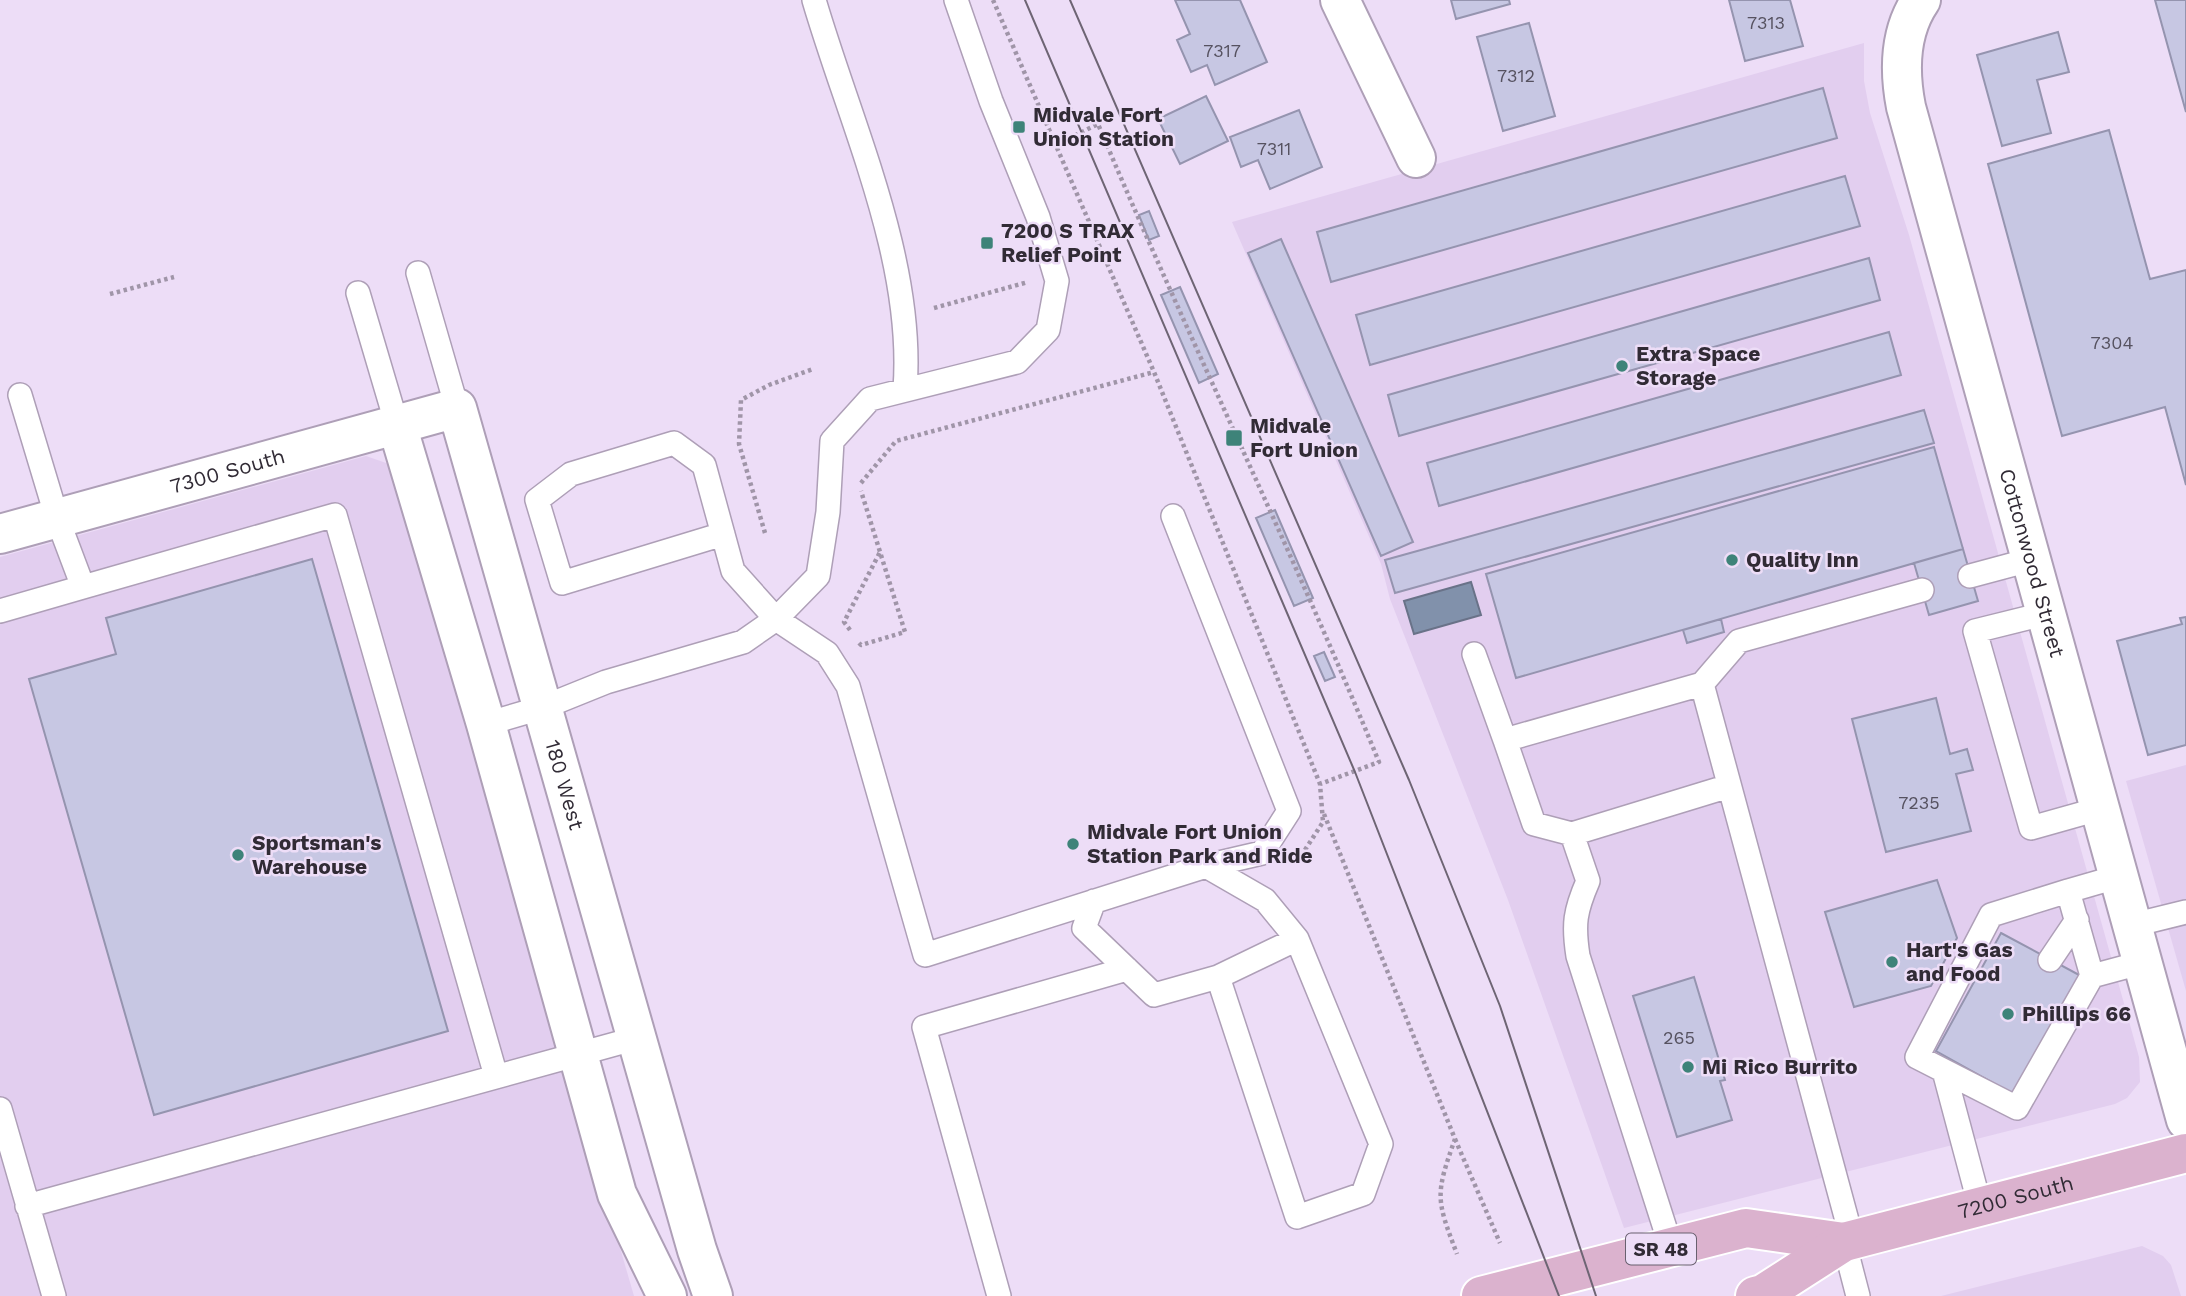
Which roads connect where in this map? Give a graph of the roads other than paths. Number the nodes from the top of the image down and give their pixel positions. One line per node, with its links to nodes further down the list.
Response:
1 (814, 0): 8 (lane)
2 (956, 0): 8 (lane)
3 (1340, 0): 5 (street)
4 (1918, 4): 16 (street, Cottonwood Street)
5 (1416, 158)
6 (418, 273): 10 (lane, 180 West)
7 (358, 293): 11 (lane)
8 (905, 390): 22 (lane)
9 (20, 395): 13 (lane)
10 (457, 408): 11 (street, 7300 South); 25 (street, 180 West)
11 (397, 425): 13 (street, 7300 South); 26 (street)
12 (1173, 516): 31 (lane)
13 (57, 518): 14 (street, 7300 South); 18 (lane)
14 (0, 534)
15 (723, 534): 15 (lane); 22 (lane)
16 (2033, 559): 17 (lane); 21 (street, Cottonwood Street)
17 (1970, 576)
18 (83, 587): 20 (lane); 47 (lane)
19 (1922, 590): 24 (lane)
20 (0, 611)
21 (2048, 612): 29 (street, Cottonwood Street); 29 (lane)
22 (776, 619): 25 (lane); 34 (lane)
23 (1474, 654): 27 (lane)
24 (1702, 684): 27 (lane); 28 (lane)
25 (544, 706): 26 (lane); 44 (street, 180 West)
26 (486, 724): 45 (street)
27 (1505, 740): 30 (lane)
28 (1729, 786): 30 (lane); 53 (lane)
29 (2102, 808): 32 (street, Cottonwood Street)
30 (1572, 834): 54 (lane)
31 (1206, 866): 34 (lane); 38 (lane)
32 (2120, 877): 33 (lane); 37 (street, Cottonwood Street)
33 (2068, 891): 36 (lane); 46 (lane)
34 (1094, 901): 41 (lane)
35 (2186, 912): 37 (lane)
36 (2077, 920): 39 (lane); 42 (lane)
37 (2133, 925): 40 (street, Cottonwood Street)
38 (1297, 939): 43 (lane); 43 (lane)
39 (2050, 960)
40 (2144, 962): 42 (lane); 49 (street, Cottonwood Street)
41 (1127, 969): 43 (lane); 58 (lane)
42 (2092, 976): 46 (lane)
43 (1218, 977)
44 (637, 1038): 45 (lane); 57 (street, 180 West)
45 (579, 1055): 47 (lane); 56 (street)
46 (1944, 1071): 52 (lane)
47 (496, 1076): 51 (lane)
48 (0, 1109): 51 (lane)
49 (2186, 1120)
50 (2186, 1153): 52 (main road, 7200 South / SR 48)
51 (27, 1206): 55 (lane)
52 (1980, 1206): 53 (main road, 7200 South / SR 48)
53 (1848, 1241): 54 (main road, 7200 South / SR 48); 60 (main road, 7200 South / SR 48); 61 (lane)
54 (1671, 1247): 59 (main road, 7200 South / SR 48)
55 (54, 1296)
56 (667, 1296)
57 (713, 1296)
58 (999, 1296)
59 (1481, 1296)
60 (1755, 1296)
61 (1858, 1296)

